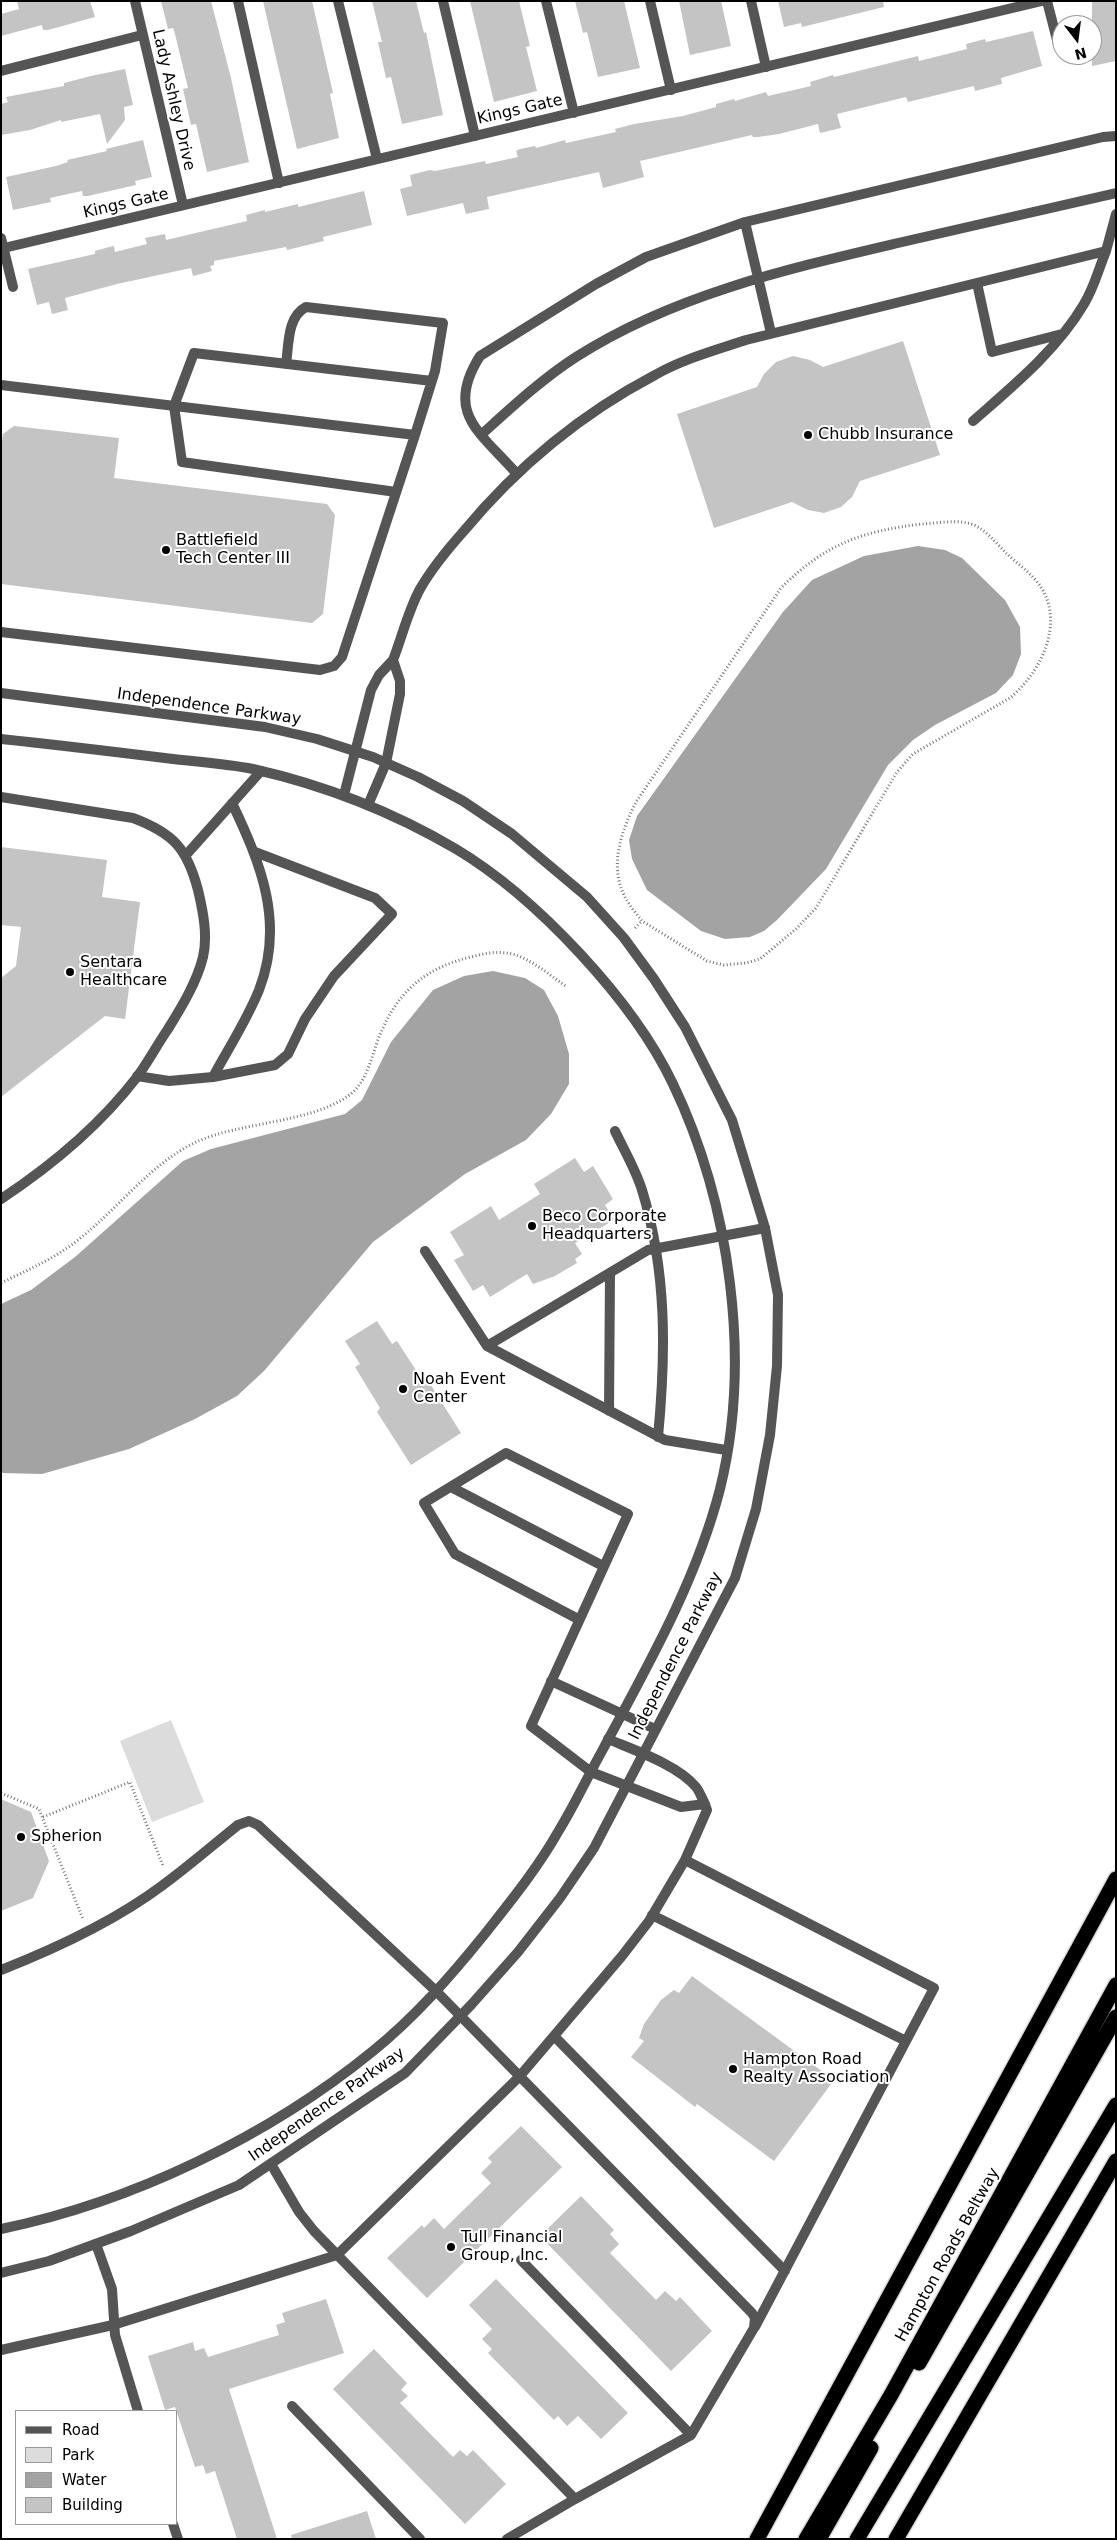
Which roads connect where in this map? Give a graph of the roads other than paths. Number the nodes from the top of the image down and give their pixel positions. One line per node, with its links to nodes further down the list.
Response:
1 (134, 1): 11 (street, Lady Ashley Drive)
2 (238, 1): 19 (street)
3 (338, 1): 18 (street)
4 (443, 1): 16 (street)
5 (546, 1): 15 (street)
6 (650, 1): 14 (street)
7 (751, 1): 12 (street)
8 (1042, 1): 12 (street, Kings Gate)
9 (1048, 1): 10 (street)
10 (1052, 18)
11 (142, 35): 13 (street); 21 (street, Lady Ashley Drive)
12 (766, 67): 14 (street, Kings Gate)
13 (1, 71)
14 (671, 90): 15 (street, Kings Gate)
15 (574, 112): 16 (street, Kings Gate)
16 (475, 136): 18 (street, Kings Gate)
17 (1116, 136): 23 (street)
18 (377, 159): 19 (street, Kings Gate)
19 (279, 183): 21 (street, Kings Gate)
20 (1116, 193): 26 (street)
21 (183, 205): 24 (street, Kings Gate)
22 (1116, 214): 25 (street)
23 (745, 222): 26 (street); 36 (street)
24 (3, 243): 28 (street, Kings Gate)
25 (1106, 251): 27 (street); 30 (street)
26 (758, 278): 29 (street); 36 (street)
27 (977, 283): 29 (street); 30 (street)
28 (14, 287)
29 (771, 333): 38 (street)
30 (1062, 334): 35 (street)
31 (286, 364): 32 (street); 32 (street); 34 (street)
32 (432, 381): 37 (street)
33 (1, 385): 34 (street)
34 (174, 406): 37 (street); 39 (street)
35 (973, 421)
36 (482, 434): 38 (street)
37 (415, 435): 39 (street)
38 (517, 474): 41 (street)
39 (396, 492): 40 (street)
40 (1, 632)
41 (393, 660): 44 (street); 45 (street)
42 (1, 693): 44 (street, Independence Parkway)
43 (1, 739): 46 (street, Independence Parkway)
44 (356, 751): 45 (street, Independence Parkway); 47 (street)
45 (386, 763): 50 (street); 57 (street, Independence Parkway)
46 (260, 772): 47 (street, Independence Parkway); 49 (street)
47 (344, 795): 50 (street, Independence Parkway)
48 (1, 797): 52 (street)
49 (232, 803): 51 (street); 52 (street)
50 (368, 805): 58 (street, Independence Parkway)
51 (255, 852): 54 (street); 54 (street)
52 (186, 855): 53 (street)
53 (137, 1076): 54 (street); 56 (street)
54 (213, 1077)
55 (615, 1131): 59 (street)
56 (1, 1199)
57 (765, 1228): 58 (street); 71 (street, Independence Parkway)
58 (721, 1236): 59 (street); 65 (street, Independence Parkway)
59 (656, 1248): 61 (street); 64 (street)
60 (425, 1251): 62 (street)
61 (610, 1273): 62 (street); 63 (street)
62 (487, 1346): 63 (street)
63 (609, 1411): 64 (street)
64 (658, 1436): 65 (street)
65 (726, 1450): 70 (street, Independence Parkway)
66 (451, 1487): 67 (street); 67 (street); 68 (street)
67 (603, 1566): 68 (street)
68 (578, 1619): 69 (street)
69 (551, 1681): 70 (street); 74 (street)
70 (622, 1714): 71 (street); 72 (street, Independence Parkway)
71 (655, 1729): 73 (street, Independence Parkway)
72 (608, 1739): 73 (street); 74 (street, Independence Parkway)
73 (642, 1753): 75 (street, Independence Parkway); 76 (street)
74 (591, 1772): 75 (street); 82 (street, Independence Parkway)
75 (626, 1786): 76 (street); 84 (street, Independence Parkway)
76 (705, 1804): 77 (street)
77 (684, 1860): 79 (street); 86 (street)
78 (1116, 1879): 108 (highway)
79 (652, 1915): 85 (street); 86 (street)
80 (1, 1970): 82 (street)
81 (1116, 1985): 109 (highway, Hampton Roads Beltway)
82 (437, 1992): 84 (street); 91 (street, Independence Parkway)
83 (1116, 2016): 110 (highway)
84 (459, 2017): 87 (street); 90 (street, Independence Parkway)
85 (554, 2036): 87 (street); 95 (street)
86 (906, 2041): 95 (street)
87 (519, 2077): 93 (street); 98 (street)
88 (1116, 2105): 111 (highway)
89 (1115, 2162): 112 (highway)
90 (271, 2164): 92 (street, Independence Parkway); 93 (street)
91 (1, 2229)
92 (96, 2244): 96 (street, Independence Parkway); 97 (street)
93 (337, 2255): 97 (street); 103 (street)
94 (521, 2260): 102 (street)
95 (785, 2271): 98 (street)
96 (1, 2273)
97 (113, 2325): 99 (street); 101 (street)
98 (754, 2328): 102 (street)
99 (1, 2350)
100 (292, 2406): 106 (street)
101 (138, 2410)
102 (691, 2435): 103 (street)
103 (575, 2499): 107 (street)
104 (173, 2525): 105 (street)
105 (178, 2539)
106 (420, 2539)
107 (507, 2539)
108 (757, 2539)
109 (806, 2539)
110 (819, 2539)
111 (857, 2539)
112 (896, 2539)

